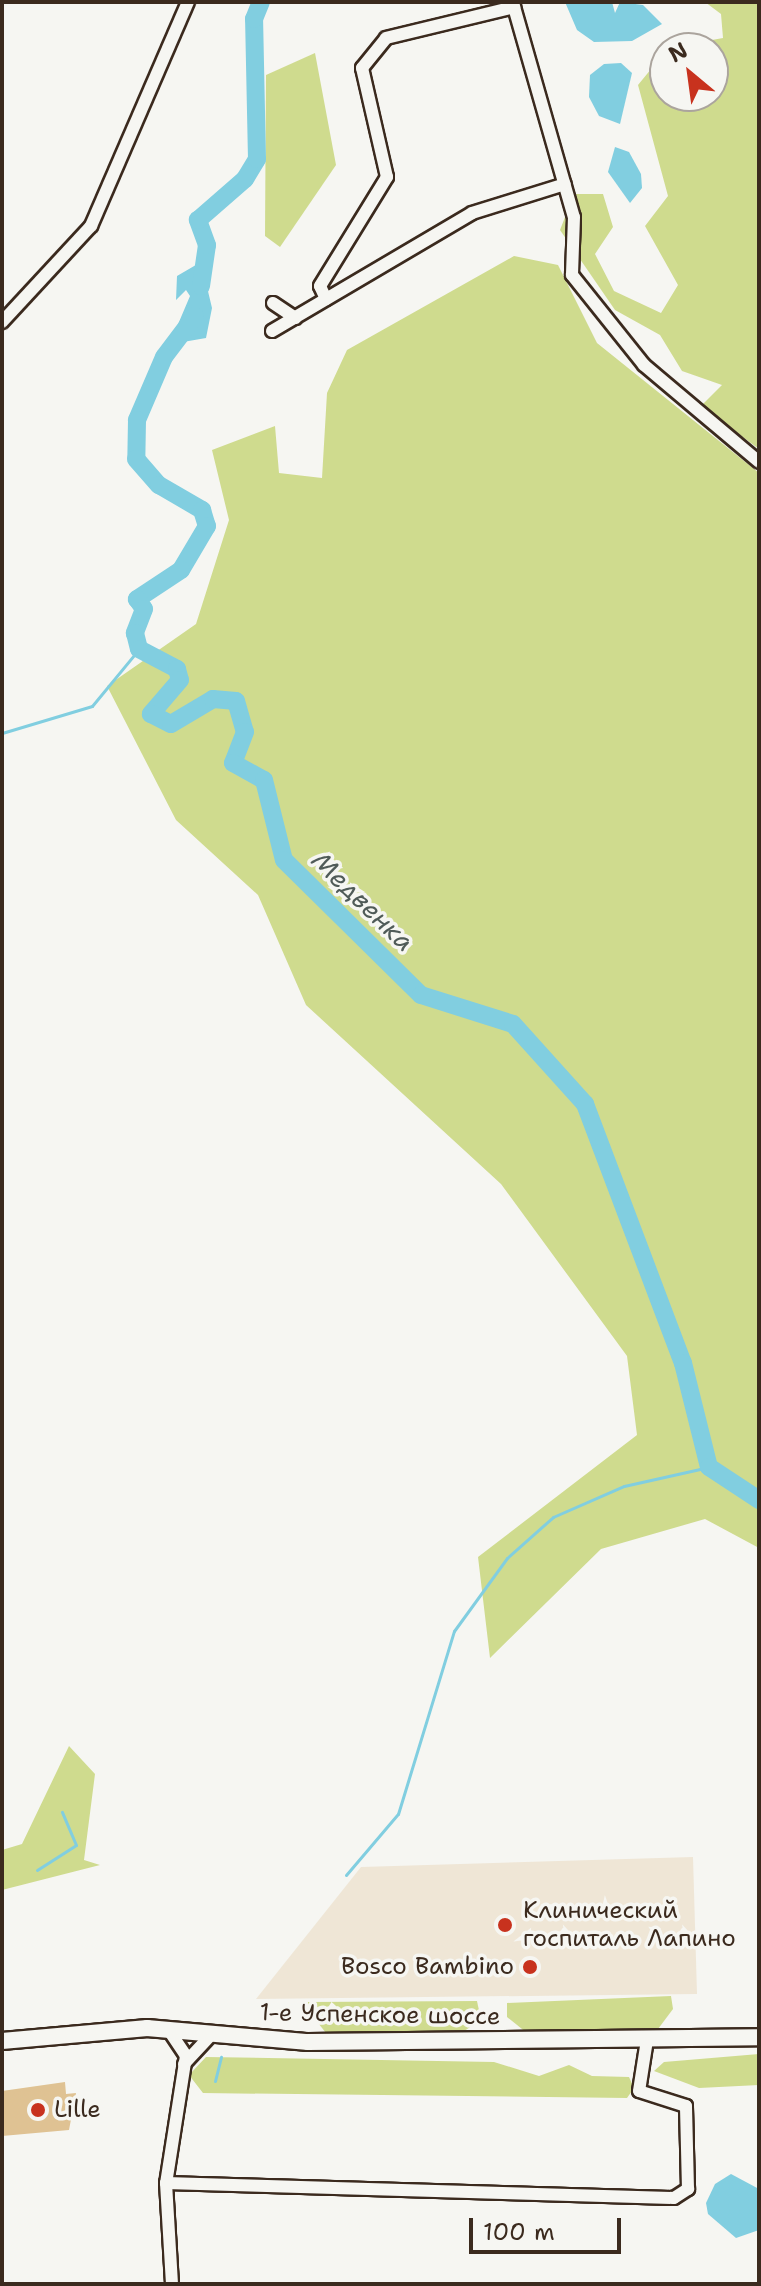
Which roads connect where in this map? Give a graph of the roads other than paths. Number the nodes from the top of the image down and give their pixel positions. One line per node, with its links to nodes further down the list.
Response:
1 (188, 2): 6 (street)
2 (565, 184): 3 (street); 3 (street); 8 (street)
3 (326, 299): 5 (street)
4 (273, 303): 5 (street)
5 (295, 318): 7 (street)
6 (2, 322)
7 (272, 331)
8 (759, 462)
9 (168, 2029): 10 (main road, 1-е Успенское шоссе); 13 (main road, 1-е Успенское шоссе); 14 (street)
10 (212, 2034): 12 (main road, 1-е Успенское шоссе); 14 (street)
11 (759, 2037): 12 (main road, 1-е Успенское шоссе)
12 (647, 2040): 15 (street)
13 (2, 2041)
14 (184, 2064): 15 (street)
15 (166, 2183): 16 (street)
16 (172, 2284)

